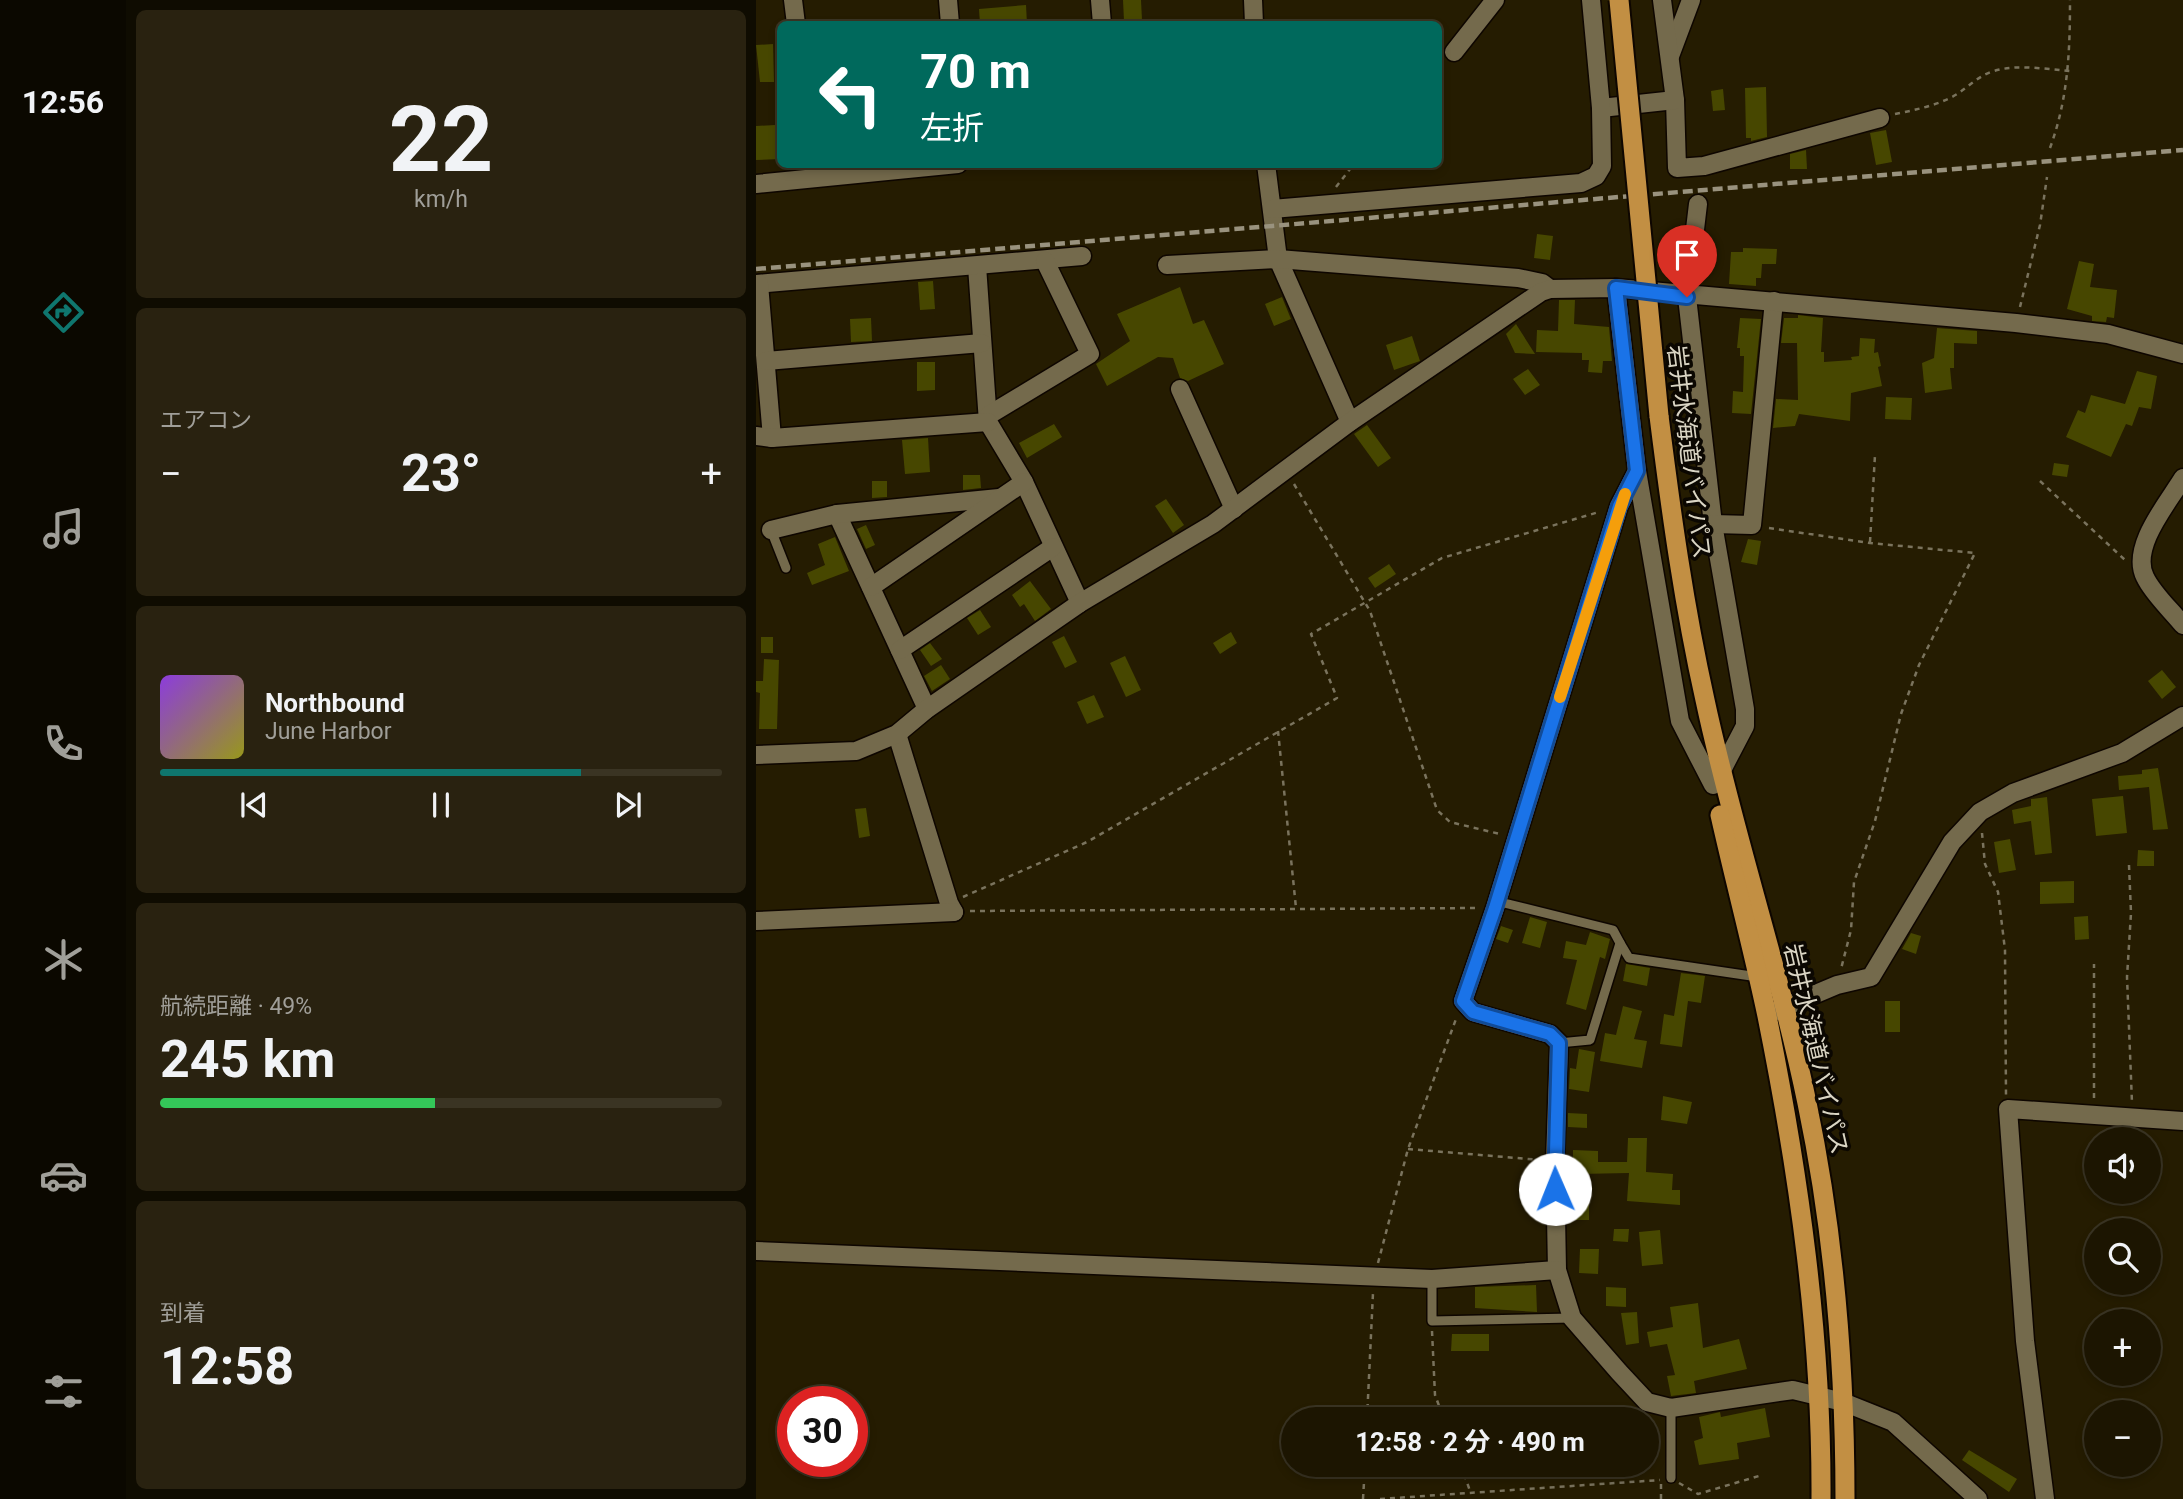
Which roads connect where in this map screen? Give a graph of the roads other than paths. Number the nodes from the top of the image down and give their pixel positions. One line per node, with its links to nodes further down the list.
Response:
1 (793, 0): 10 (street)
2 (948, 0): 11 (street)
3 (1100, 0): 12 (street)
4 (1252, 0): 13 (street)
5 (1495, 0): 14 (street)
6 (1591, 0): 17 (street)
7 (1619, 0): 60 (highway, 岩井水海道バイパス, bridge)
8 (1662, 0): 15 (street)
9 (1691, 0): 15 (street)
10 (796, 21)
11 (950, 21)
12 (1102, 21)
13 (1254, 21)
14 (1454, 52)
15 (1668, 61): 16 (street)
16 (1675, 100): 17 (street); 18 (street)
17 (1601, 108): 24 (street)
18 (1880, 118)
19 (884, 168): 21 (street)
20 (1267, 168): 24 (street)
21 (810, 172): 22 (street)
22 (756, 184)
23 (1698, 204): 33 (street)
24 (1272, 209): 26 (street)
25 (1082, 256): 27 (street)
26 (1278, 259): 29 (street); 32 (street); 40 (street)
27 (1045, 261): 28 (street); 39 (street)
28 (977, 265): 30 (street); 35 (street)
29 (1167, 265)
30 (758, 284): 37 (street)
31 (1616, 288): 32 (street); 33 (street); 42 (street)
32 (1550, 289): 40 (street)
33 (1687, 297): 34 (street); 48 (street)
34 (1774, 301): 36 (street); 48 (street)
35 (982, 343): 37 (street); 39 (street)
36 (2183, 354)
37 (766, 361): 41 (street)
38 (1180, 389): 46 (street)
39 (988, 418): 41 (street); 44 (street)
40 (1350, 422): 46 (street)
41 (764, 437)
42 (1637, 471): 60 (street); 61 (street)
43 (2183, 478): 54 (street)
44 (1024, 482): 45 (street); 50 (street)
45 (999, 498): 47 (street); 52 (street)
46 (1234, 509): 53 (street)
47 (837, 514): 49 (street); 52 (street)
48 (1713, 524): 60 (street)
49 (771, 530): 51 (lane)
50 (1053, 547): 53 (street); 55 (street)
51 (786, 568)
52 (871, 587): 55 (street)
53 (1080, 603): 56 (street)
54 (2183, 625)
55 (900, 650): 56 (street)
56 (927, 709): 58 (street)
57 (2183, 716): 65 (street)
58 (897, 734): 59 (street); 62 (street)
59 (756, 755)
60 (1717, 779): 64 (highway, 岩井水海道バイパス); 65 (highway, 岩井水海道バイパス)
61 (1496, 905): 63 (lane); 66 (street)
62 (756, 921)
63 (1620, 943): 64 (lane); 66 (lane)
64 (1758, 976): 65 (highway, 岩井水海道バイパス)
65 (1775, 1012): 72 (highway, 岩井水海道バイパス); 73 (highway, 岩井水海道バイパス)
66 (1559, 1043): 69 (street)
67 (2183, 1121): 79 (street)
68 (756, 1251): 70 (street)
69 (1557, 1270): 70 (street); 71 (street)
70 (1433, 1279): 71 (lane)
71 (1572, 1318): 74 (street)
72 (1819, 1395): 73 (street); 74 (street); 76 (highway, 岩井水海道バイパス)
73 (1843, 1402): 77 (highway, 岩井水海道バイパス); 78 (street)
74 (1671, 1408): 75 (lane)
75 (1671, 1478)
76 (1821, 1499)
77 (1845, 1499)
78 (1978, 1499)
79 (2045, 1499)

